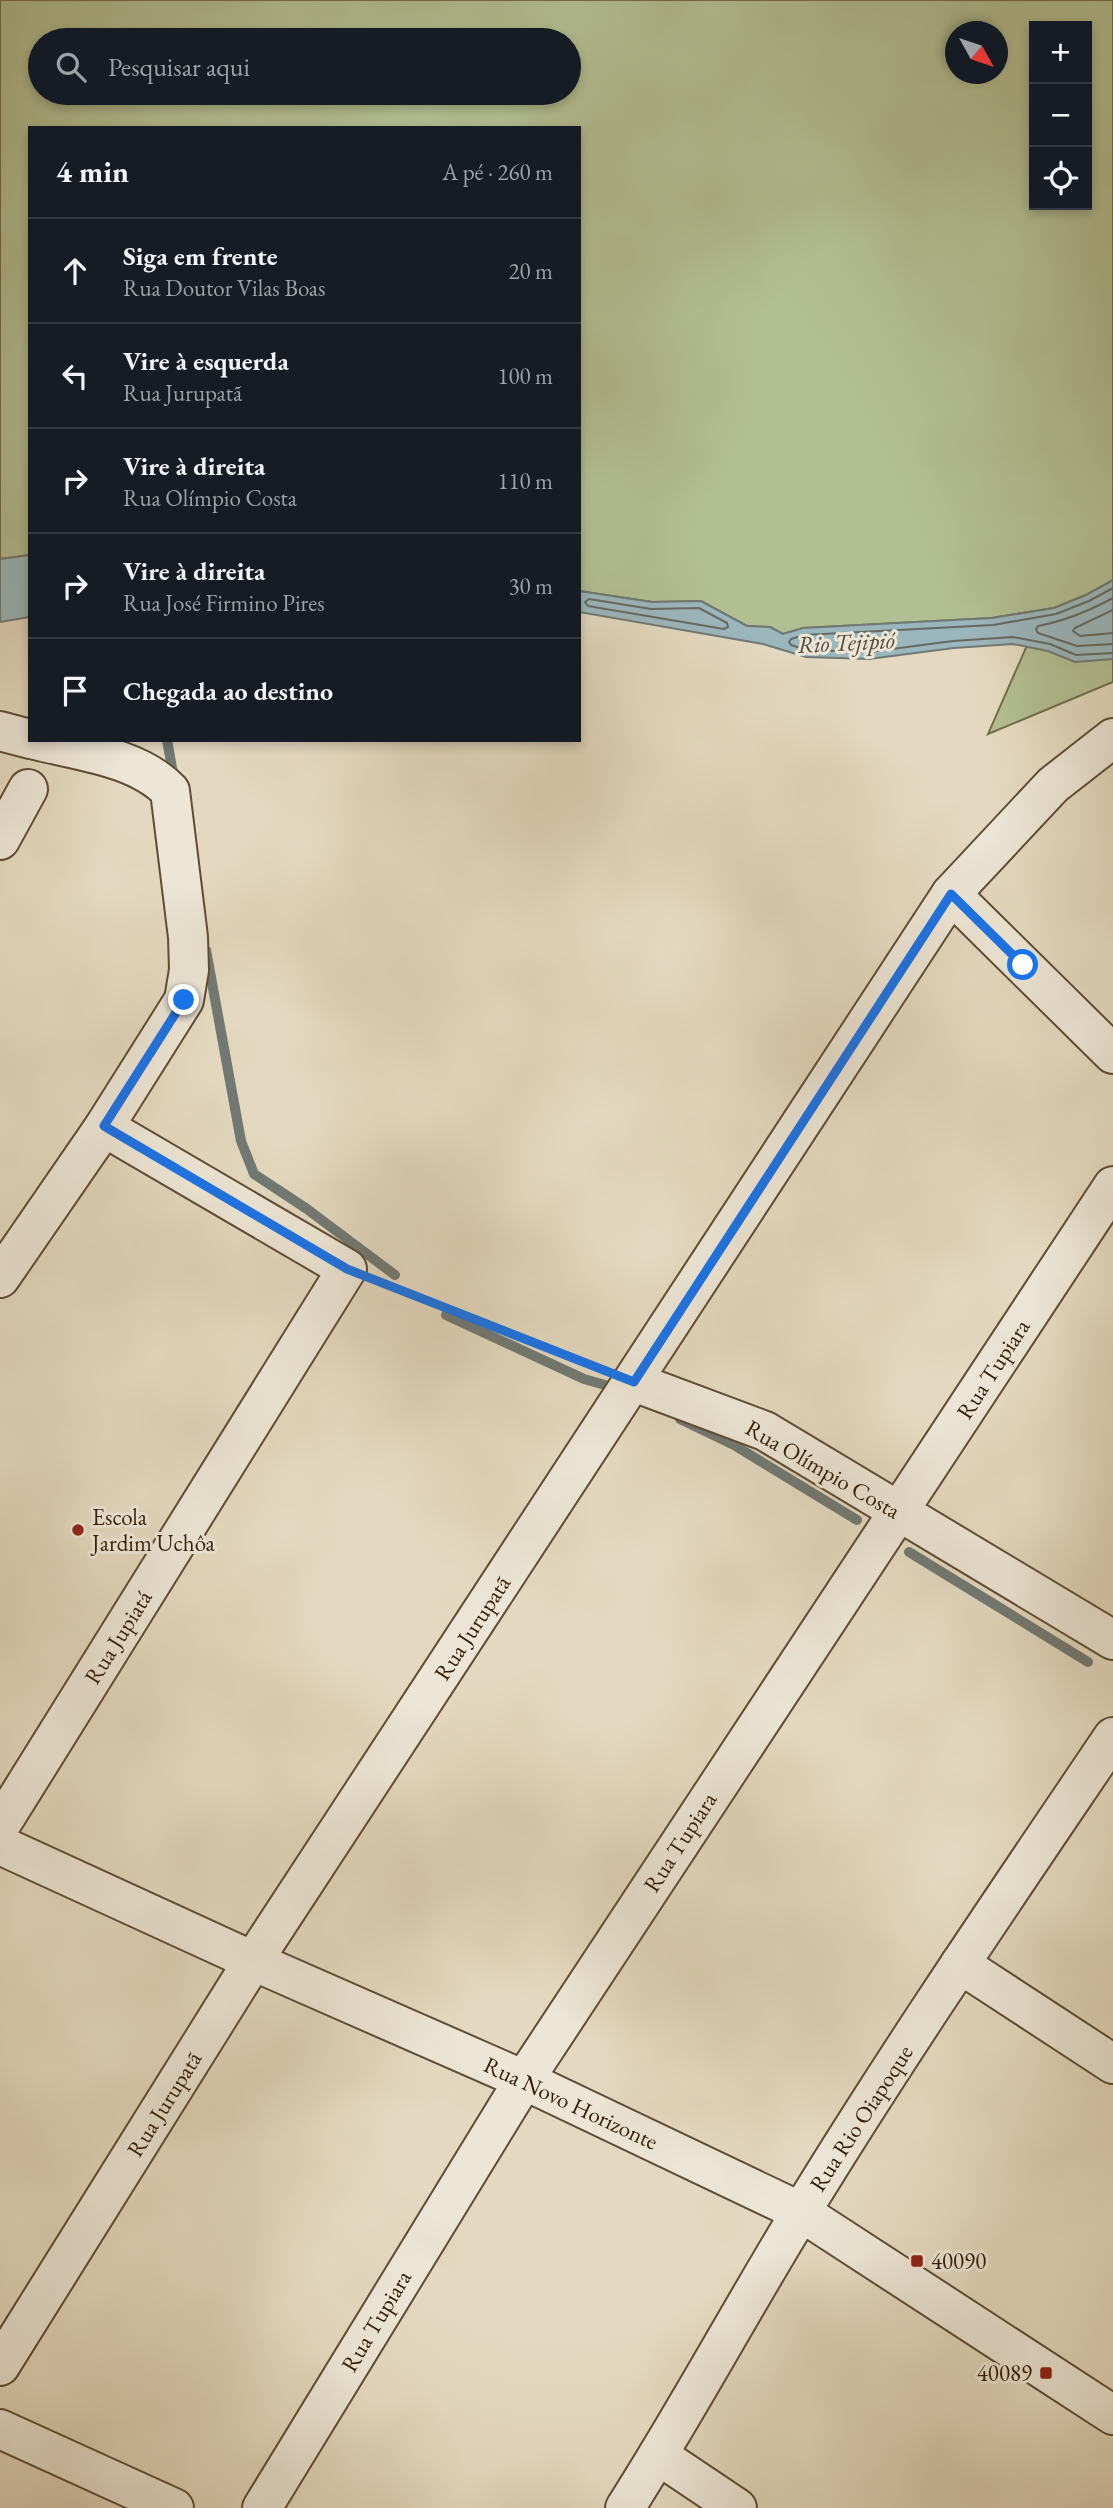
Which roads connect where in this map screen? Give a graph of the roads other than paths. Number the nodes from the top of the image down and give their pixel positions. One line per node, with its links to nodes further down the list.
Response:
1 (0, 732): 3 (street)
2 (1113, 738): 7 (street, Rua Jurupatã)
3 (28, 739)
4 (40, 742): 9 (street)
5 (28, 789): 6 (street)
6 (0, 840)
7 (951, 894): 8 (street); 12 (street, Rua Jurupatã)
8 (1113, 1054)
9 (104, 1126): 11 (street); 16 (street, Rua Jupiatá)
10 (1113, 1186): 13 (street, Rua Tupiara)
11 (0, 1278)
12 (634, 1382): 13 (street, Rua Olímpio Costa); 18 (street, Rua Jurupatã)
13 (899, 1512): 14 (street, Rua Olímpio Costa); 21 (street, Rua Tupiara)
14 (1113, 1640)
15 (1113, 1737): 19 (street, Rua Rio Oiapoque)
16 (0, 1826)
17 (0, 1845): 18 (street, Rua Novo Horizonte)
18 (253, 1961): 21 (street, Rua Novo Horizonte); 23 (street, Rua Jurupatã)
19 (960, 1964): 20 (street); 22 (street, Rua Rio Oiapoque)
20 (1113, 2064)
21 (523, 2080): 22 (street, Rua Novo Horizonte); 28 (street, Rua Tupiara)
22 (801, 2212): 24 (street, Rua Novo Horizonte); 26 (street, Rua Rio Oiapoque)
23 (0, 2366)
24 (1113, 2415)
25 (0, 2429): 27 (street)
26 (658, 2455): 29 (street, Rua Rio Oiapoque); 30 (street)
27 (174, 2508)
28 (262, 2508)
29 (625, 2508)
30 (737, 2508)

